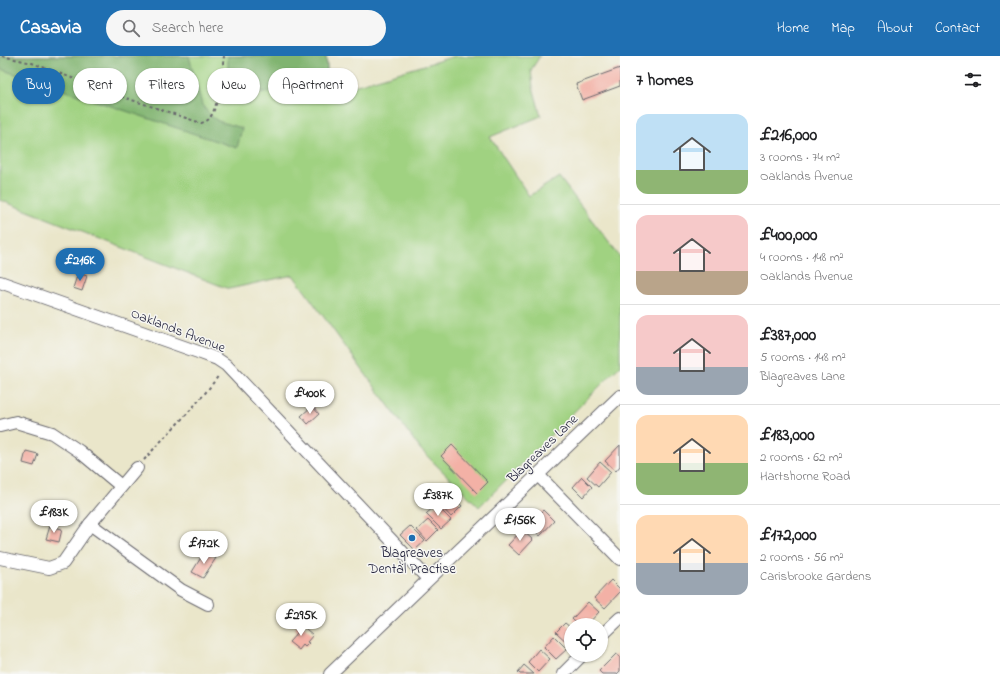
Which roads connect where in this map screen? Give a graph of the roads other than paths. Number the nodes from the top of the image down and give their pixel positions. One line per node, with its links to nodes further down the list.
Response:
1 (0, 282): 10 (street, Oaklands Avenue)
2 (620, 396): 5 (street, Blagreaves Lane)
3 (0, 426): 6 (street)
4 (137, 468): 6 (street)
5 (538, 475): 9 (street); 10 (street, Blagreaves Lane)
6 (121, 486): 7 (street)
7 (90, 524): 8 (street); 11 (street)
8 (0, 558)
9 (620, 559)
10 (428, 579): 15 (street, Blagreaves Lane)
11 (208, 604)
12 (620, 618): 13 (street)
13 (608, 629)
14 (575, 662): 16 (street)
15 (330, 674)
16 (563, 674)

